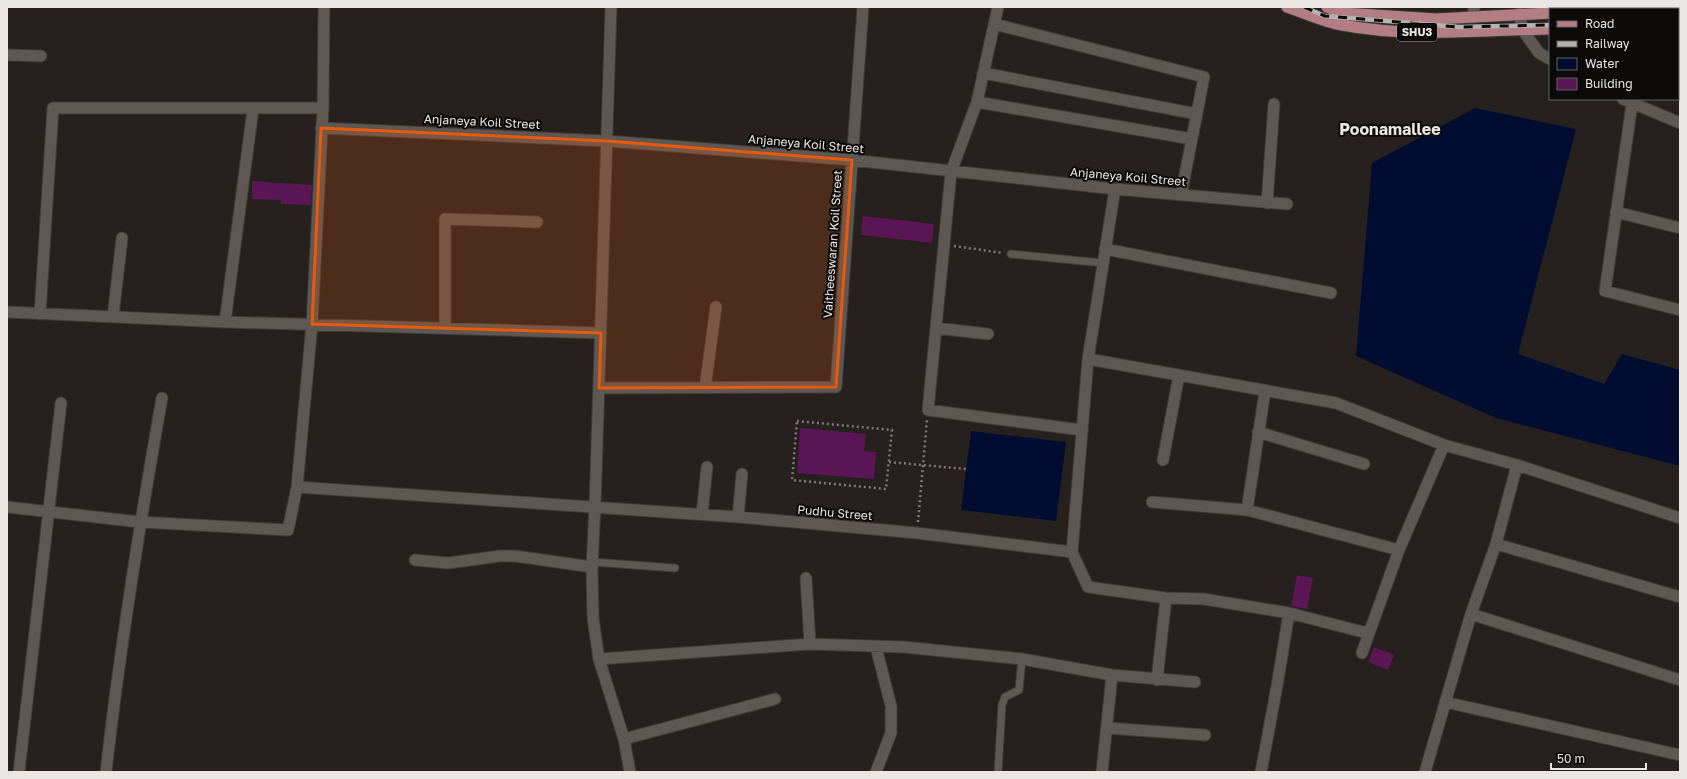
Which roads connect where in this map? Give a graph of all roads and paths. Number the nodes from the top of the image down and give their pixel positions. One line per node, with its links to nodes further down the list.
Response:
1 (324, 7): 22 (street)
2 (611, 7): 28 (street)
3 (863, 7): 29 (street, Vaitheeswaran Koil Street)
4 (1287, 7): 12 (main road, SHU3)
5 (1327, 7): 7 (main road, SHU3)
6 (995, 8): 11 (street)
7 (1344, 10): 8 (main road, SHU3); 12 (street)
8 (1474, 12): 10 (main road, SHU3)
9 (1549, 12): 10 (main road, SHU3)
10 (1520, 14): 13 (street)
11 (994, 24): 18 (street); 24 (street)
12 (1341, 25): 13 (main road, SHU3)
13 (1522, 29): 14 (main road, SHU3); 17 (street)
14 (1549, 29)
15 (7, 55): 16 (street)
16 (40, 56)
17 (1549, 59)
18 (983, 73): 20 (street); 24 (street)
19 (1628, 101): 25 (street); 35 (street)
20 (977, 102): 27 (street); 30 (street)
21 (1274, 104): 33 (street)
22 (323, 108): 23 (street); 26 (street)
23 (254, 109): 47 (street); 49 (street)
24 (1197, 114): 27 (street)
25 (1680, 123)
26 (321, 128): 28 (street, Anjaneya Koil Street); 50 (street)
27 (1192, 139): 32 (street)
28 (607, 141): 29 (street, Anjaneya Koil Street); 53 (street)
29 (852, 160): 30 (street, Anjaneya Koil Street); 58 (street, Vaitheeswaran Koil Street)
30 (951, 172): 31 (street, Anjaneya Koil Street); 39 (street)
31 (1115, 189): 32 (street, Anjaneya Koil Street); 40 (street)
32 (1181, 195): 33 (street, Anjaneya Koil Street)
33 (1267, 202): 34 (street, Anjaneya Koil Street)
34 (1287, 204)
35 (1616, 212): 37 (street); 45 (street)
36 (537, 222): 51 (street)
37 (1680, 228)
38 (122, 238): 48 (street)
39 (944, 245): 41 (path); 52 (street)
40 (1105, 249): 42 (street); 43 (street)
41 (1011, 254): 42 (lane)
42 (1103, 263): 55 (street)
43 (1332, 293)
44 (716, 307): 58 (street)
45 (1680, 310)
46 (7, 312): 47 (street)
47 (40, 314): 48 (street)
48 (113, 317): 49 (street)
49 (225, 322): 50 (street)
50 (312, 324): 51 (street); 74 (street)
51 (445, 328): 53 (street)
52 (936, 328): 54 (street); 62 (street)
53 (601, 333): 57 (street)
54 (988, 334)
55 (1088, 359): 56 (street); 63 (street)
56 (1179, 375): 59 (street); 66 (street)
57 (599, 388): 58 (street); 76 (street)
58 (705, 388)
59 (1266, 391): 64 (street); 65 (street)
60 (162, 398): 84 (street)
61 (61, 403): 80 (street)
62 (928, 410): 63 (street); 70 (path)
63 (1082, 430): 87 (street)
64 (1258, 432): 68 (street); 79 (street)
65 (1444, 445): 69 (street); 86 (street)
66 (1163, 460)
67 (889, 462): 67 (path); 70 (path)
68 (1364, 464)
69 (1517, 464): 83 (street); 85 (street)
70 (923, 465): 72 (path); 78 (path)
71 (707, 467): 81 (street)
72 (966, 469)
73 (742, 474): 82 (street)
74 (297, 487): 76 (street, Pudhu Street); 84 (street)
75 (1152, 502): 79 (street)
76 (595, 506): 81 (street, Pudhu Street); 89 (street)
77 (7, 507): 80 (street)
78 (919, 509)
79 (1247, 510): 86 (street)
80 (48, 513): 84 (street); 112 (street)
81 (702, 514): 82 (street, Pudhu Street)
82 (738, 517): 87 (street, Pudhu Street)
83 (1680, 518)
84 (140, 522): 113 (street)
85 (1496, 544): 92 (street); 95 (street)
86 (1399, 550): 96 (street)
87 (1072, 552): 93 (street)
88 (416, 560): 89 (street)
89 (592, 564): 90 (lane); 100 (street)
90 (675, 568)
91 (806, 578): 97 (street)
92 (1680, 597)
93 (1166, 598): 94 (street); 103 (street)
94 (1289, 613): 96 (street); 118 (street)
95 (1471, 614): 104 (street); 107 (street)
96 (1369, 632): 99 (street)
97 (810, 644): 98 (street); 100 (street)
98 (876, 647): 101 (street); 115 (street)
99 (1362, 653)
100 (599, 659): 110 (street)
101 (1022, 659): 102 (street); 116 (lane)
102 (1112, 675): 103 (street); 108 (street)
103 (1157, 680): 105 (street)
104 (1680, 680)
105 (1195, 682)
106 (775, 699): 110 (street)
107 (1445, 702): 111 (street); 119 (street)
108 (1107, 728): 109 (street); 117 (street)
109 (1205, 735)
110 (624, 739): 114 (street)
111 (1680, 755)
112 (19, 772)
113 (106, 772)
114 (630, 772)
115 (876, 772)
116 (998, 772)
117 (1102, 772)
118 (1260, 772)
119 (1425, 772)

